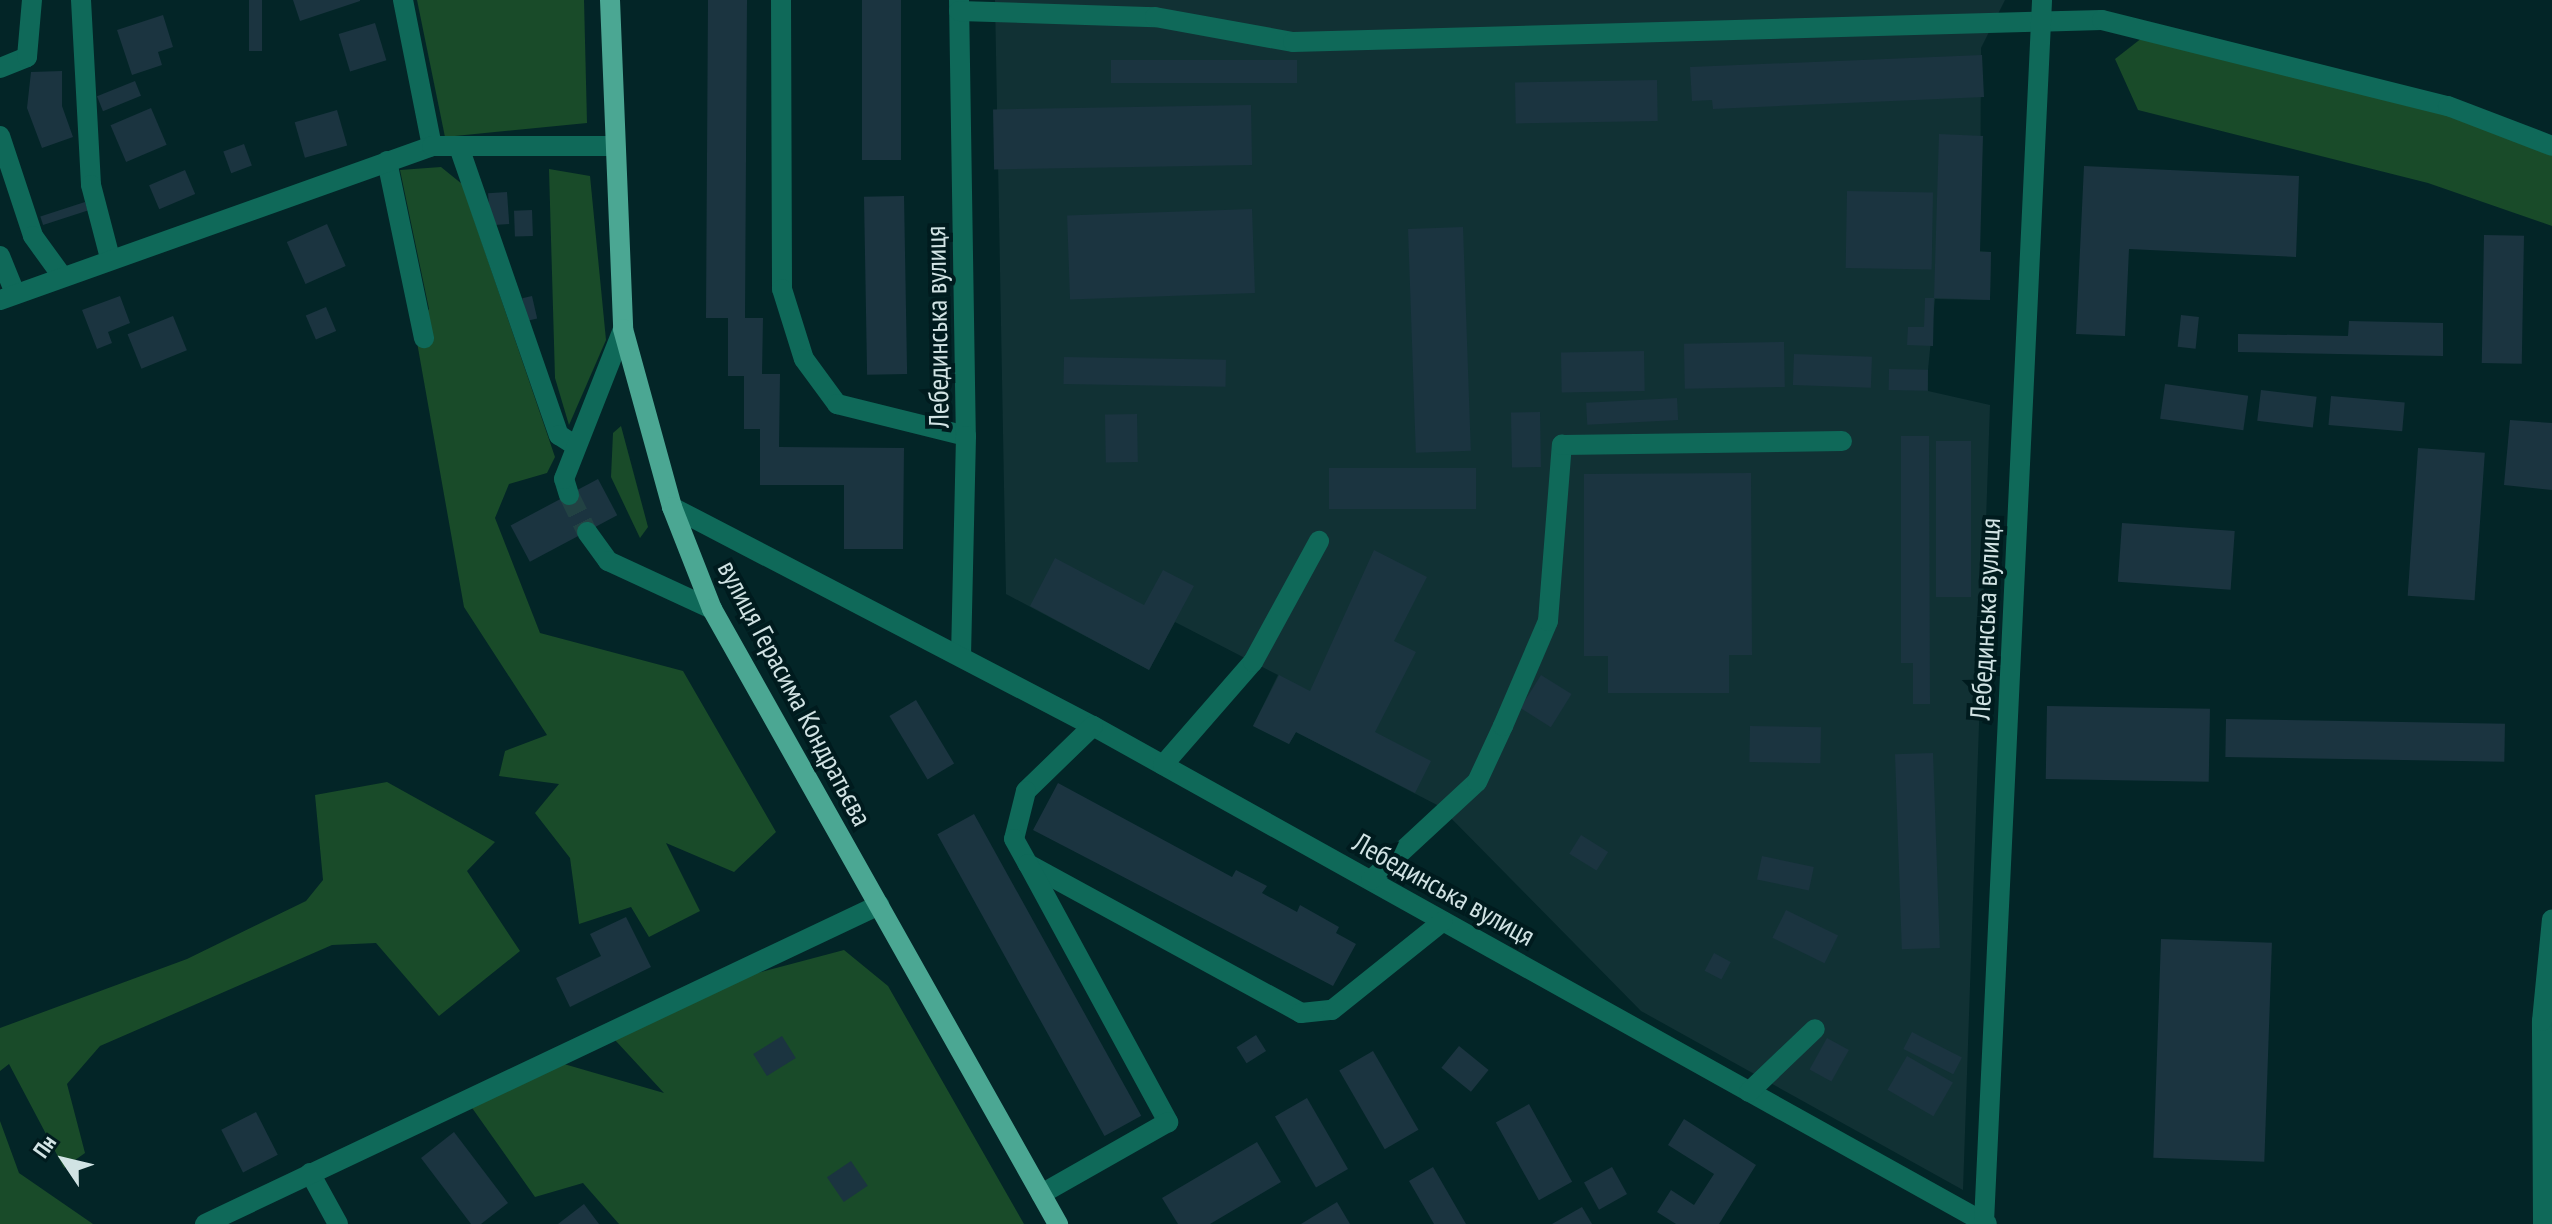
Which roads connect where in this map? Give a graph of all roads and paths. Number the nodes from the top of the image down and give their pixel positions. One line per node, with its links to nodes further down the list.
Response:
1 (32, 0): 9 (street)
2 (81, 0): 17 (street)
3 (403, 0): 11 (street)
4 (610, 0): 12 (main road, вулиця Герасима Кондратьєва)
5 (781, 0): 22 (street)
6 (959, 5): 7 (street); 22 (street, Лебединська вулиця)
7 (1157, 8): 8 (street)
8 (2042, 9): 13 (street); 43 (street, Лебединська вулиця)
9 (0, 68)
10 (0, 136): 18 (street)
11 (432, 146): 14 (street); 15 (street)
12 (612, 146): 14 (street); 20 (main road, вулиця Герасима Кондратьєва)
13 (2552, 146)
14 (459, 147): 24 (street)
15 (387, 161): 17 (street); 21 (street)
16 (0, 256): 19 (street)
17 (110, 258): 18 (street)
18 (62, 276): 19 (street)
19 (8, 297)
20 (623, 329): 24 (street); 26 (main road, вулиця Герасима Кондратьєва)
21 (424, 338)
22 (966, 436): 30 (street, Лебединська вулиця)
23 (1842, 441): 34 (street)
24 (576, 446): 25 (street)
25 (569, 495)
26 (672, 507): 29 (main road, вулиця Герасима Кондратьєва); 30 (street, Лебединська вулиця)
27 (587, 532): 29 (street)
28 (1319, 541): 32 (street)
29 (712, 609): 35 (main road, вулиця Герасима Кондратьєва)
30 (961, 654): 31 (street, Лебединська вулиця)
31 (1093, 726): 32 (street, Лебединська вулиця); 33 (street)
32 (1163, 765): 34 (street, Лебединська вулиця)
33 (1028, 864): 37 (street); 42 (street)
34 (1371, 880): 37 (street, Лебединська вулиця)
35 (879, 905): 41 (street); 42 (main road, вулиця Герасима Кондратьєва)
36 (2552, 919): 38 (street)
37 (1443, 921): 40 (street, Лебединська вулиця)
38 (2547, 1020): 47 (street)
39 (1815, 1029): 40 (street)
40 (1749, 1092): 43 (street, Лебединська вулиця)
41 (310, 1173): 44 (street); 45 (street)
42 (1041, 1194): 46 (main road, вулиця Герасима Кондратьєва)
43 (1986, 1223)
44 (205, 1224)
45 (338, 1224)
46 (1058, 1224)
47 (2543, 1224)

